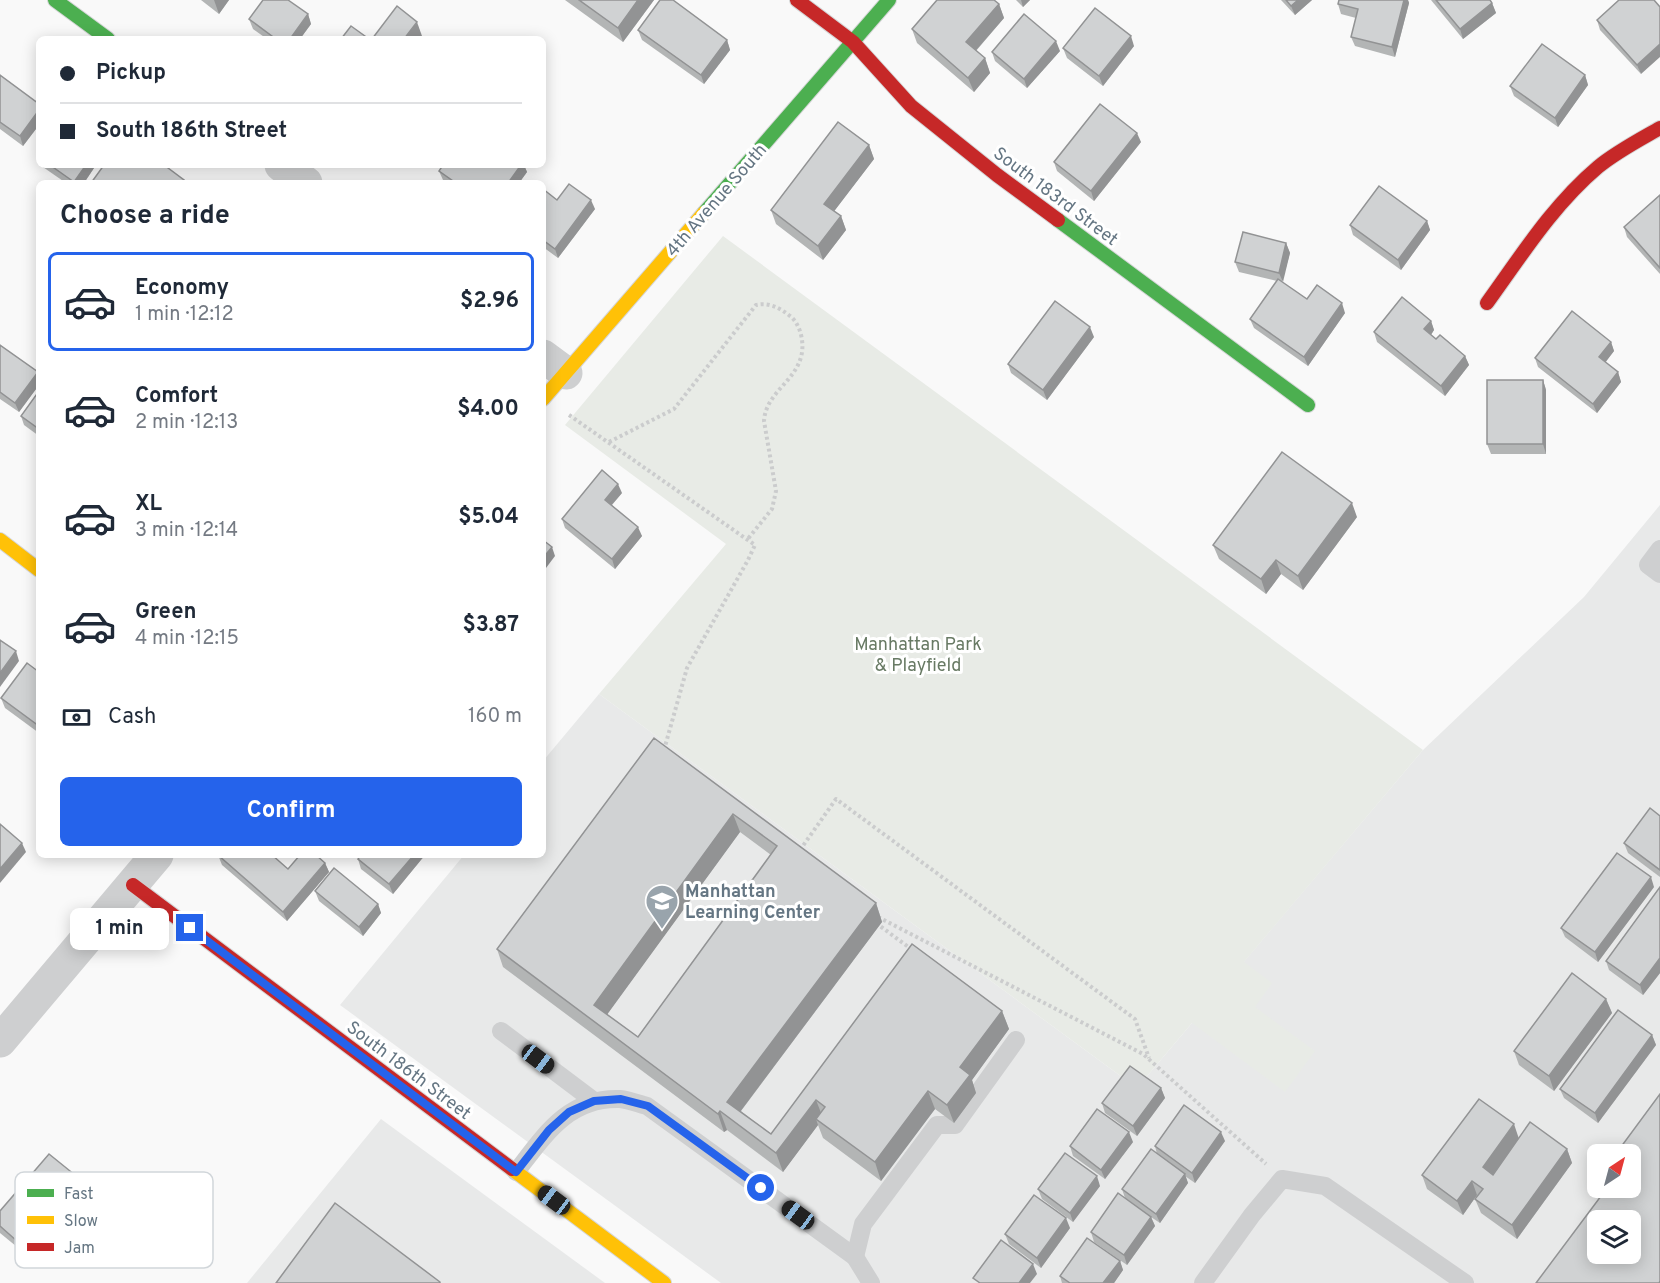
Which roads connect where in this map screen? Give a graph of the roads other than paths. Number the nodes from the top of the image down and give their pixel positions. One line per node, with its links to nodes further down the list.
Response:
1 (55, 0): 4 (street)
2 (797, 0): 5 (street, South 183rd Street)
3 (889, 0): 5 (street, 4th Avenue South)
4 (104, 36)
5 (853, 42): 10 (street, 4th Avenue South); 12 (street, South 183rd Street)
6 (1660, 128): 9 (street)
7 (285, 168): 8 (street)
8 (302, 180)
9 (1487, 303)
10 (554, 364): 11 (street, 4th Avenue South)
11 (546, 391)
12 (1308, 405)
13 (0, 540): 15 (street)
14 (1660, 549): 16 (lane)
15 (36, 568)
16 (1660, 574)
17 (155, 858): 18 (street)
18 (133, 885): 20 (street); 23 (street, South 186th Street)
19 (501, 1031): 22 (lane)
20 (0, 1041)
21 (1016, 1041): 24 (lane)
22 (594, 1101): 23 (lane); 24 (lane)
23 (516, 1172): 25 (street, South 186th Street)
24 (855, 1257): 26 (lane)
25 (664, 1283)
26 (871, 1283)
27 (1203, 1283): 28 (lane)
28 (1465, 1283)

